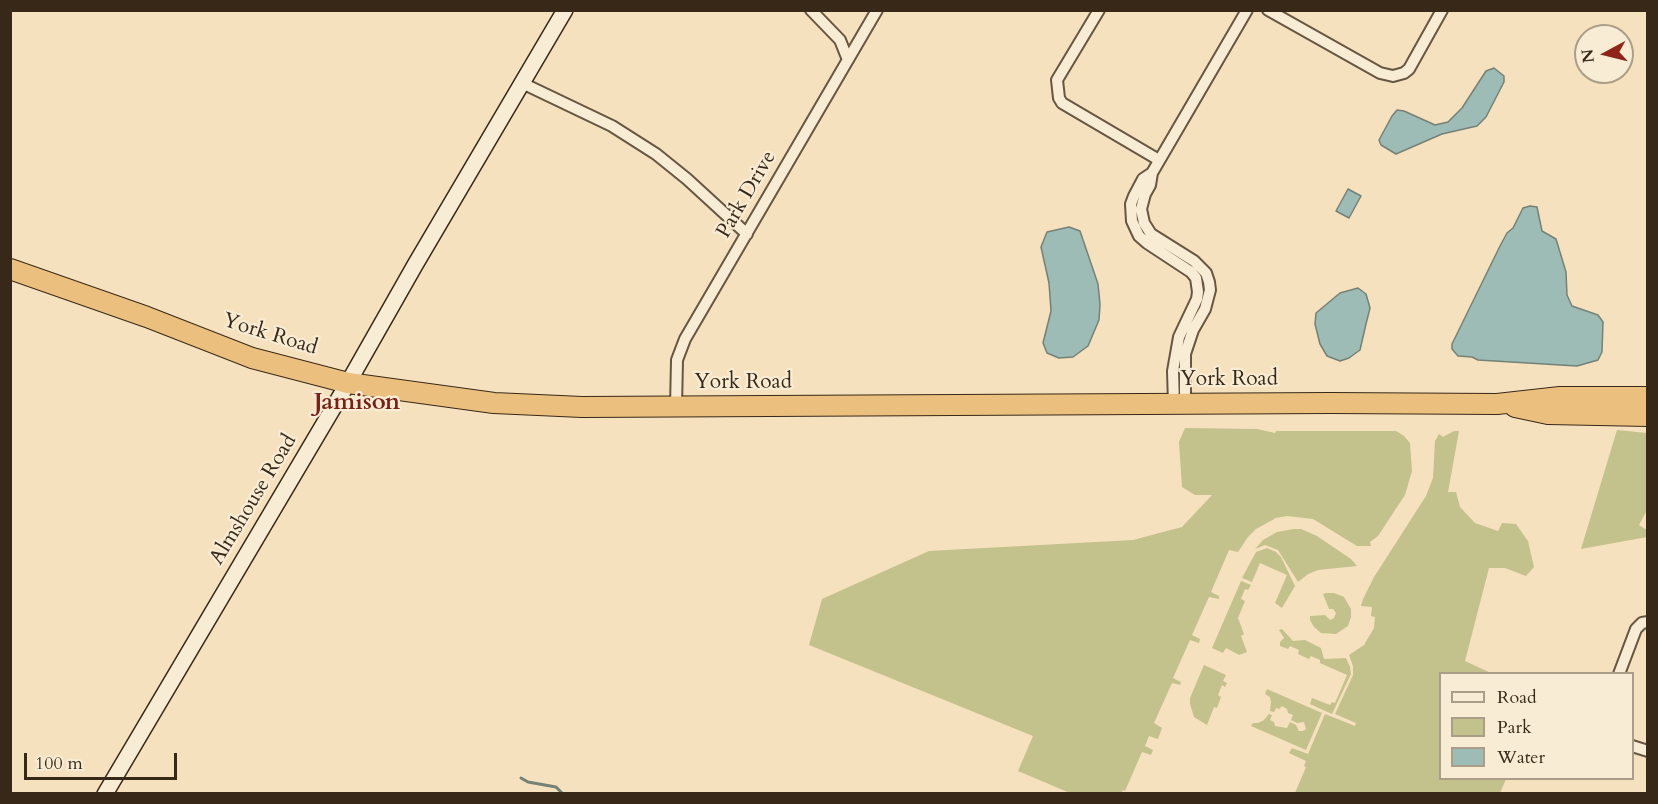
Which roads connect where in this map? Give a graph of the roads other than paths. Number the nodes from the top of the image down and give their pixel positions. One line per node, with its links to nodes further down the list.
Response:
1 (565, 10): 9 (main road, Almshouse Road)
2 (811, 10): 8 (street)
3 (877, 10): 8 (street, Park Drive)
4 (1099, 10): 10 (street)
5 (1247, 10): 10 (street)
6 (1268, 10): 7 (street)
7 (1442, 10)
8 (849, 60): 11 (street, Park Drive)
9 (522, 83): 11 (street); 13 (main road, Almshouse Road)
10 (1159, 160): 15 (street)
11 (747, 234): 17 (street, Park Drive)
12 (10, 269): 13 (highway, York Road)
13 (348, 383): 17 (highway, York Road); 21 (main road, Almshouse Road)
14 (1647, 397): 16 (highway, York Road)
15 (1179, 404): 16 (highway, York Road); 17 (highway, York Road)
16 (1497, 404): 18 (highway, York Road)
17 (676, 407)
18 (1647, 416)
19 (1647, 622): 20 (street)
20 (1620, 672)
21 (105, 794)

